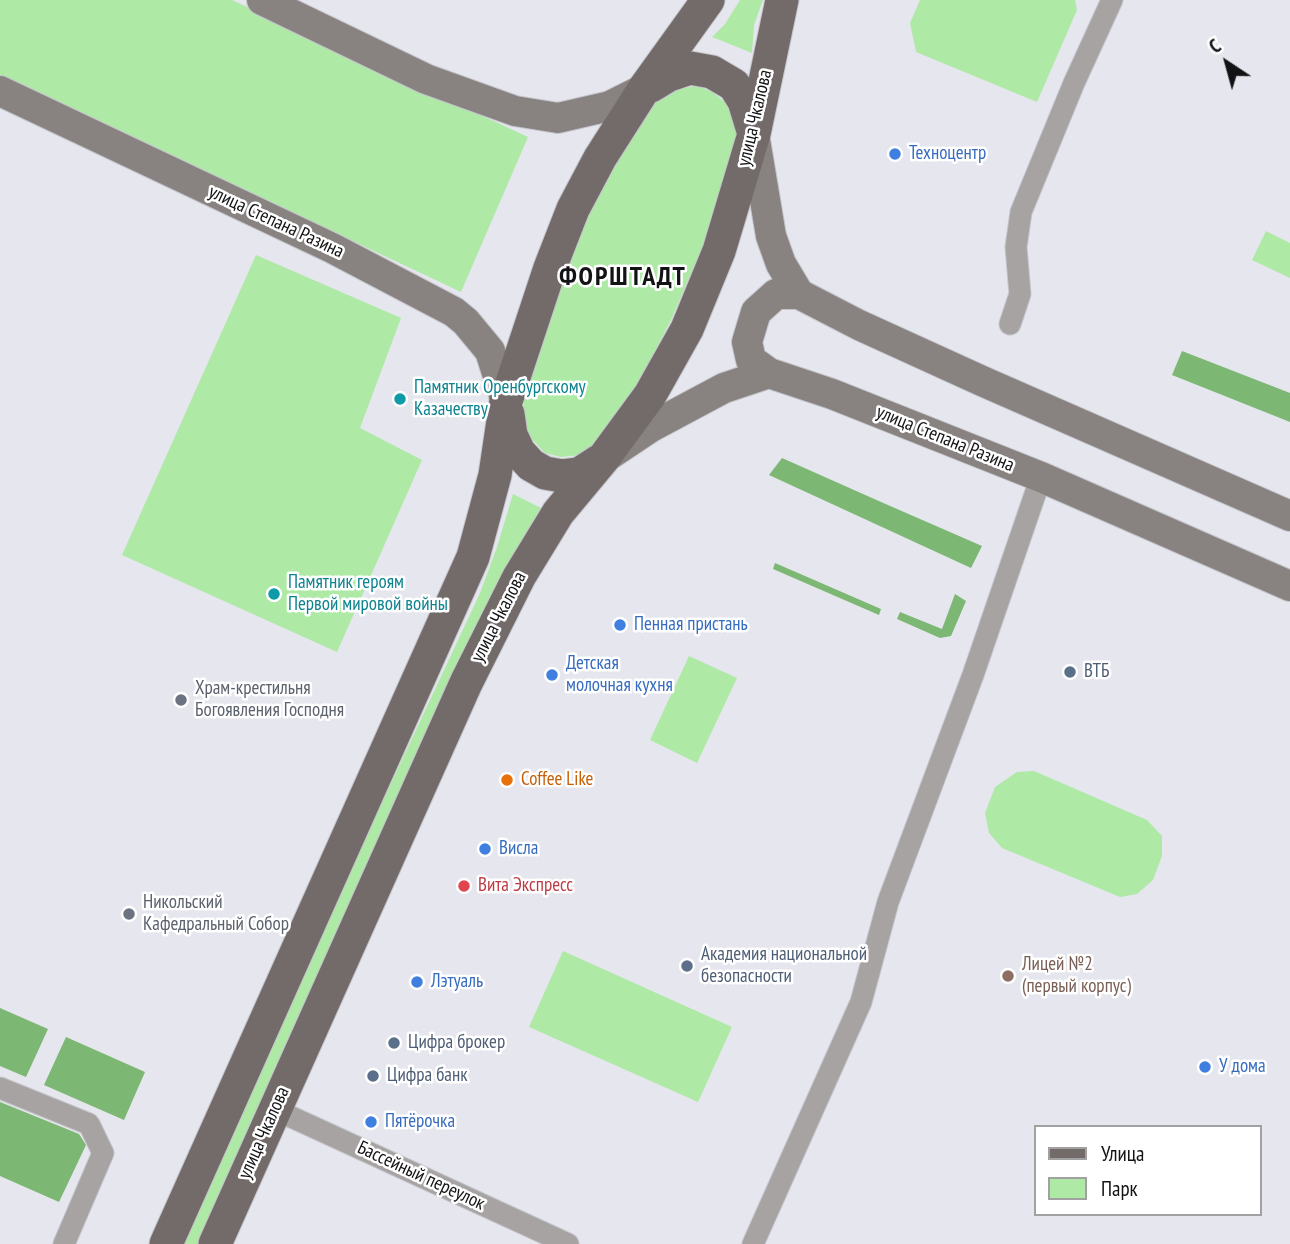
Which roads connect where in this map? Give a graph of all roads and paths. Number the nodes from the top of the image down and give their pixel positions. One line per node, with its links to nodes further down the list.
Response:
1 (262, 0): 5 (main road)
2 (708, 0): 5 (main road)
3 (782, 0): 7 (main road, улица Чкалова)
4 (1112, 0): 9 (street)
5 (645, 89): 7 (main road); 11 (main road)
6 (0, 91): 11 (main road, улица Степана Разина)
7 (754, 134): 8 (main road); 12 (main road, улица Чкалова)
8 (799, 294): 10 (main road); 14 (main road)
9 (1010, 324)
10 (769, 373): 12 (main road); 13 (main road, улица Степана Разина)
11 (506, 401): 12 (main road); 19 (main road)
12 (603, 459): 17 (main road, улица Чкалова)
13 (1041, 477): 15 (main road, улица Степана Разина); 22 (street)
14 (1290, 516)
15 (1290, 586)
16 (0, 1088): 18 (street)
17 (274, 1109): 20 (main road, улица Чкалова); 21 (street, Бассейный переулок)
18 (64, 1244)
19 (166, 1244)
20 (215, 1244)
21 (568, 1244)
22 (753, 1244)

